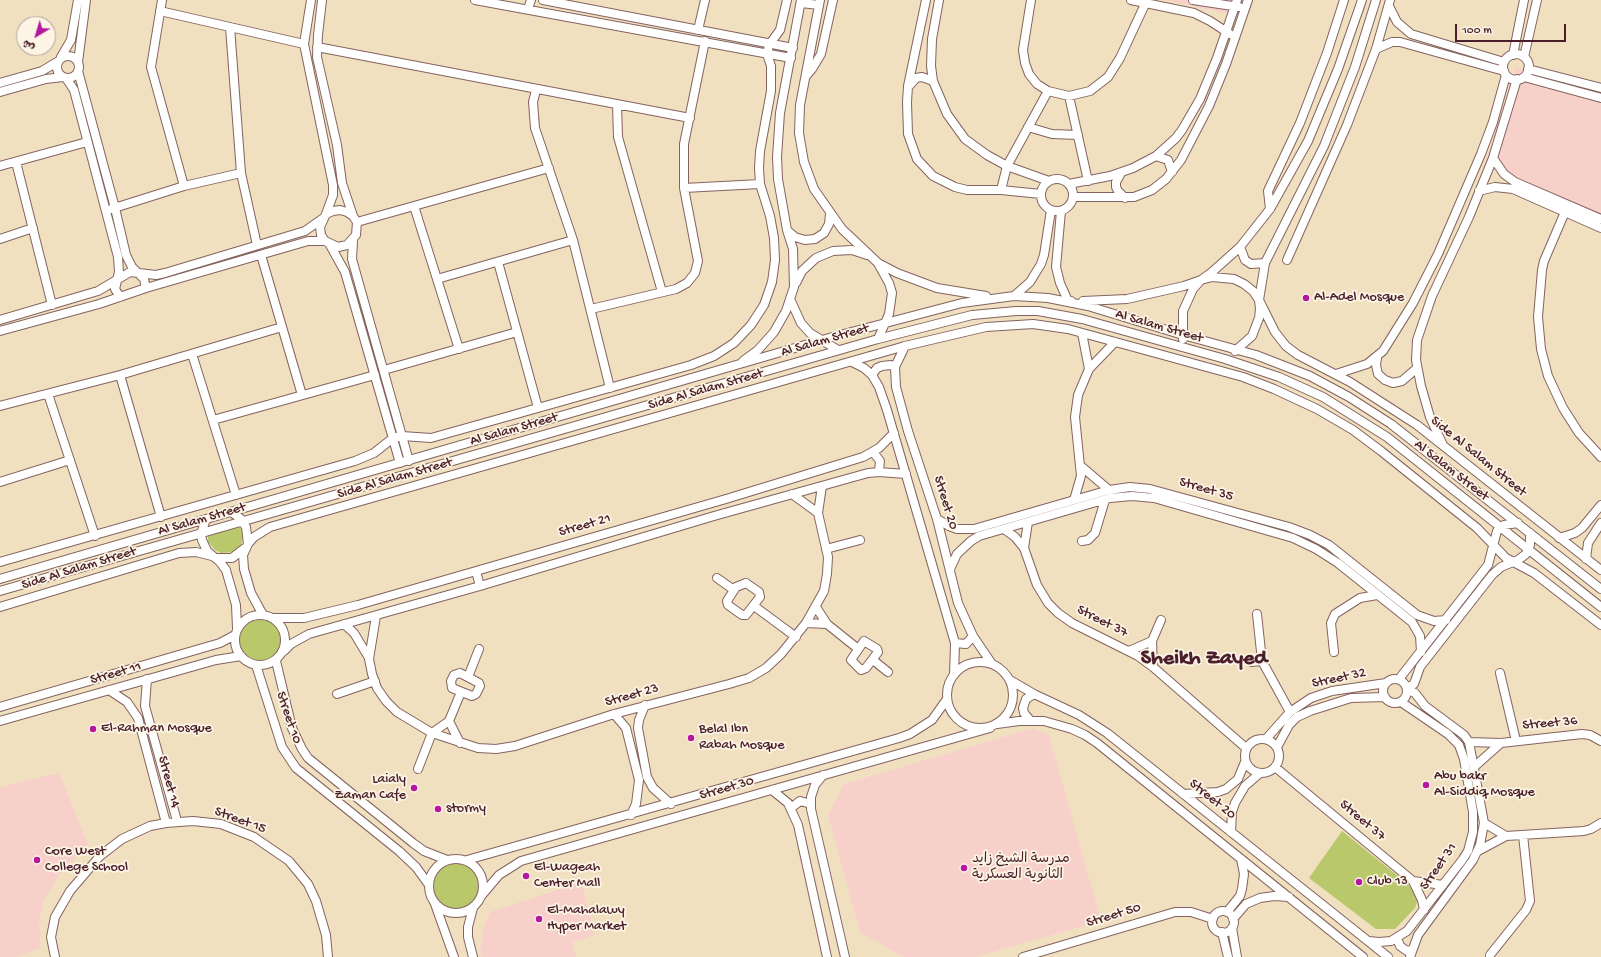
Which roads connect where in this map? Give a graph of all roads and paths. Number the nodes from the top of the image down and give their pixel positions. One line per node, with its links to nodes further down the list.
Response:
1 (78, 0): 48 (street)
2 (86, 0): 49 (street)
3 (162, 0): 31 (street)
4 (311, 0): 39 (street)
5 (322, 0): 41 (street)
6 (475, 0): 25 (street)
7 (532, 0): 29 (street)
8 (542, 0): 33 (street)
9 (704, 0): 33 (street)
10 (786, 0): 40 (street)
11 (833, 0): 54 (street)
12 (926, 0): 59 (street)
13 (940, 0): 57 (street)
14 (1031, 0): 62 (street)
15 (1131, 0): 23 (street)
16 (1193, 0): 27 (street)
17 (1248, 0): 30 (street)
18 (1344, 0): 94 (street)
19 (1376, 0): 117 (street)
20 (1524, 0): 45 (street)
21 (1537, 0): 46 (street)
22 (801, 2): 26 (street); 42 (street)
23 (1147, 2): 35 (street); 64 (street)
24 (1359, 2): 94 (street)
25 (505, 3): 29 (street)
26 (819, 3): 54 (street)
27 (1236, 3): 30 (street); 35 (street)
28 (1390, 3): 43 (street); 50 (street)
29 (528, 9): 37 (street)
30 (1245, 9): 36 (street)
31 (160, 11): 32 (street); 85 (street)
32 (230, 27): 39 (street); 78 (street)
33 (697, 30): 34 (street); 37 (street)
34 (713, 32): 38 (street); 40 (street)
35 (1226, 33): 36 (street); 71 (street)
36 (1236, 36): 77 (street)
37 (693, 39): 38 (street)
38 (708, 42): 44 (street); 67 (street)
39 (304, 44): 100 (street)
40 (769, 45): 42 (street); 44 (street)
41 (317, 47): 61 (street); 101 (street)
42 (793, 48): 47 (street)
43 (1376, 49): 53 (street); 114 (street)
44 (767, 54): 47 (street); 82 (street)
45 (1513, 55): 46 (street); 50 (street)
46 (1524, 57): 51 (street)
47 (791, 58): 105 (street)
48 (59, 60): 49 (street); 55 (street); 58 (street)
49 (78, 62): 52 (street)
50 (1504, 62): 53 (street)
51 (1528, 69): 56 (street); 60 (street)
52 (78, 71): 55 (street); 93 (street)
53 (1505, 73): 56 (street); 153 (street)
54 (806, 76): 99 (street)
55 (65, 77): 63 (street); 70 (street)
56 (1521, 78): 65 (street); 72 (street)
57 (933, 81): 59 (street); 75 (street)
58 (0, 83)
59 (908, 86): 87 (street)
60 (1601, 88)
61 (536, 90): 66 (street); 76 (street)
62 (1048, 91): 64 (street); 68 (street)
63 (0, 92)
64 (1069, 96): 69 (street)
65 (1601, 98)
66 (617, 105): 67 (street); 124 (street)
67 (690, 118): 86 (street)
68 (1028, 127): 69 (street); 75 (street)
69 (1078, 135): 81 (street)
70 (87, 142): 73 (street); 97 (street)
71 (1156, 156): 77 (street); 79 (street)
72 (1492, 158): 84 (street); 88 (street)
73 (16, 162): 74 (street); 103 (street)
74 (0, 166)
75 (1007, 166): 80 (street); 87 (street)
76 (549, 168): 92 (street); 107 (street)
77 (1172, 172): 91 (street)
78 (241, 173): 85 (street); 110 (street)
79 (1121, 174): 81 (street); 91 (street)
80 (1049, 181): 83 (street); 89 (street)
81 (1088, 181): 83 (street)
82 (760, 184): 86 (street); 166 (street)
83 (1069, 184): 90 (street)
84 (1514, 185): 88 (street); 95 (street)
85 (184, 186): 93 (street)
86 (684, 188): 124 (street)
87 (1001, 190): 89 (street)
88 (1479, 191): 159 (street)
89 (1041, 194): 96 (street)
90 (1073, 197): 91 (street); 98 (street)
91 (1125, 198)
92 (414, 206): 101 (street); 119 (street)
93 (115, 208): 97 (street); 118 (street)
94 (1270, 209): 111 (street)
95 (1567, 209): 102 (street); 104 (street); 177 (street)
96 (1051, 210): 98 (street); 125 (street)
97 (106, 211): 120 (street)
98 (1061, 211): 130 (street)
99 (830, 214): 105 (street); 113 (street)
100 (325, 217): 101 (street); 109 (street); 110 (street)
101 (355, 219): 108 (street)
102 (1601, 219)
103 (33, 228): 106 (street); 131 (street)
104 (1601, 228)
105 (787, 230): 122 (street)
106 (0, 239)
107 (573, 240): 115 (street); 132 (street)
108 (353, 241): 109 (street); 160 (street)
109 (328, 243): 112 (street); 163 (street)
110 (257, 245): 118 (street)
111 (1240, 247): 117 (street); 121 (street)
112 (261, 255): 123 (street); 136 (street)
113 (870, 256): 116 (street); 122 (street)
114 (1287, 260)
115 (498, 262): 119 (street); 139 (street)
116 (878, 263): 127 (street); 135 (street)
117 (1265, 263): 129 (street)
118 (138, 272): 120 (street); 123 (street)
119 (437, 279): 149 (street)
120 (116, 280): 126 (street); 131 (street)
121 (1201, 280): 129 (street); 130 (street); 142 (street)
122 (794, 287): 128 (street)
123 (146, 288): 126 (street)
124 (662, 292): 132 (street)
125 (1014, 296): 127 (street, Al Salam Street); 130 (street, Al Salam Street)
126 (120, 297): 138 (street)
127 (1001, 297): 135 (street, Al Salam Street)
128 (790, 299): 144 (street); 156 (street)
129 (1259, 300): 151 (street); 161 (street, Side Al Salam Street)
130 (1068, 301): 142 (street, Al Salam Street)
131 (52, 305): 134 (street)
132 (590, 309): 166 (street)
133 (1071, 316): 137 (street); 140 (street, Al Salam Street); 143 (street, Al Salam Street)
134 (0, 320)
135 (885, 324): 143 (street); 144 (street, Al Salam Street)
136 (282, 327): 152 (street); 168 (street)
137 (1068, 329): 141 (street, Side Al Salam Street); 146 (street, Side Al Salam Street)
138 (0, 331)
139 (517, 332): 149 (street); 170 (street)
140 (1131, 332): 147 (street); 148 (street, Al Salam Street)
141 (1082, 333): 145 (street, Side Al Salam Street); 158 (street)
142 (1182, 335): 148 (street); 151 (street, Al Salam Street)
143 (878, 338): 150 (street, Al Salam Street)
144 (820, 341): 150 (street); 156 (street, Al Salam Street)
145 (1115, 342): 147 (street, Side Al Salam Street); 158 (street)
146 (905, 346): 155 (street, Side Al Salam Street); 157 (street, Street 20)
147 (1127, 346): 219 (street, Side Al Salam Street)
148 (1184, 348): 154 (street, Al Salam Street)
149 (459, 349): 160 (street)
150 (838, 350): 194 (street, Al Salam Street)
151 (1237, 350): 154 (street); 165 (street, Al Salam Street)
152 (192, 354): 162 (street); 171 (street)
153 (1377, 358): 159 (street); 161 (street)
154 (1225, 359): 210 (street, Al Salam Street)
155 (852, 362): 164 (street, Street 20); 200 (street, Side Al Salam Street)
156 (738, 365): 179 (street, Al Salam Street)
157 (895, 368): 164 (street); 202 (street, Street 20)
158 (1089, 368): 182 (street)
159 (1417, 368): 175 (street)
160 (384, 370): 173 (street)
161 (1335, 374): 165 (street); 175 (street, Side Al Salam Street)
162 (120, 375): 167 (street); 199 (street)
163 (375, 375): 168 (street); 174 (street)
164 (872, 375): 172 (street, Street 20)
165 (1328, 385): 186 (street, Al Salam Street)
166 (610, 388): 170 (street)
167 (48, 394): 169 (street); 178 (street)
168 (302, 395): 171 (street)
169 (0, 406)
170 (538, 408): 173 (street)
171 (213, 420): 190 (street)
172 (894, 433): 176 (street, Street 21); 184 (street, Street 20)
173 (402, 436): 174 (street); 179 (street)
174 (393, 438): 180 (street); 190 (street)
175 (1444, 446): 181 (street, Side Al Salam Street)
176 (873, 452): 183 (street); 196 (street, Street 21)
177 (1601, 457)
178 (70, 460): 185 (street); 214 (street)
179 (409, 461): 180 (street, Al Salam Street)
180 (400, 463): 197 (street, Al Salam Street)
181 (1468, 465): 186 (street); 215 (street, Side Al Salam Street)
182 (1082, 467): 188 (street); 191 (street)
183 (879, 472): 184 (street, Street 21); 187 (street, Street 21)
184 (906, 474): 259 (street, Street 20)
185 (0, 482)
186 (1466, 483): 207 (street, Al Salam Street)
187 (822, 486): 189 (street, Street 21); 198 (street, Street 23)
188 (1109, 490): 191 (street, Street 35); 250 (street, Street 35)
189 (792, 494): 198 (street); 208 (street, Street 21)
190 (236, 495): 199 (street)
191 (1074, 500): 202 (street, Street 35)
192 (1105, 500): 193 (street, Street 35); 203 (street); 234 (street, Street 35)
193 (1089, 504): 203 (street); 205 (street, Street 35)
194 (301, 505): 200 (street); 204 (street, Al Salam Street)
195 (1601, 505): 206 (street)
196 (684, 511): 208 (street); 231 (street, Street 21)
197 (231, 512): 201 (street, Al Salam Street); 204 (street)
198 (818, 513): 222 (street, Street 23)
199 (161, 517): 214 (street)
200 (305, 518): 218 (street, Side Al Salam Street)
201 (206, 519): 213 (street); 233 (street, Al Salam Street)
202 (937, 519): 229 (street, Street 20)
203 (1100, 520): 217 (street)
204 (243, 522): 213 (street, Al Salam Street); 218 (street)
205 (1028, 522): 211 (street, Street 35); 221 (street)
206 (1588, 522): 209 (street); 215 (street)
207 (1518, 523): 210 (street); 212 (street, Al Salam Street)
208 (688, 524): 235 (street, Street 21)
209 (1599, 526): 226 (street)
210 (1501, 528): 219 (street); 223 (street, Al Salam Street)
211 (1004, 529): 221 (street, Street 37); 229 (street, Street 35)
212 (1530, 533): 223 (street); 236 (street, Al Salam Street)
213 (201, 534): 220 (street, Al Salam Street); 224 (street)
214 (95, 536): 227 (street)
215 (1559, 538): 226 (street, Side Al Salam Street)
216 (860, 540): 222 (street)
217 (1082, 541)
218 (247, 546): 224 (street, Side Al Salam Street); 246 (street)
219 (1494, 547): 228 (street, Side Al Salam Street); 250 (street)
220 (150, 548): 225 (street); 238 (street, Al Salam Street)
221 (1024, 548): 263 (street, Street 37)
222 (826, 549): 243 (street, Street 23)
223 (1528, 550): 228 (street); 244 (street, Al Salam Street)
224 (214, 557): 225 (street, Side Al Salam Street); 255 (street)
225 (154, 559): 242 (street, Side Al Salam Street)
226 (1586, 559): 230 (street, Side Al Salam Street)
227 (0, 562)
228 (1513, 562): 254 (street, Side Al Salam Street); 285 (street)
229 (950, 569): 256 (street, Street 20)
230 (1601, 570)
231 (476, 571): 235 (street); 248 (street, Street 21)
232 (717, 578): 237 (street)
233 (0, 579)
234 (1362, 582): 239 (street, Street 35); 240 (street)
235 (480, 586): 247 (street, Street 21)
236 (1601, 589)
237 (734, 590): 241 (street); 241 (street)
238 (0, 591)
239 (1377, 594): 240 (street); 265 (street, Street 35)
240 (1360, 598): 264 (street)
241 (754, 606): 257 (street)
242 (0, 607)
243 (816, 607): 251 (street, Street 23); 253 (street)
244 (1601, 607)
245 (1257, 614): 270 (street)
246 (262, 615): 248 (street); 255 (street)
247 (376, 616): 252 (street, Street 21); 267 (street, Street 23)
248 (274, 618): 262 (street)
249 (1161, 620): 258 (street)
250 (1446, 620): 265 (street)
251 (806, 623): 253 (street); 257 (street, Street 23)
252 (344, 624): 262 (street, Street 21); 267 (street, Street 23)
253 (827, 624): 260 (street)
254 (1601, 625)
255 (236, 632): 266 (street); 284 (street, Street 11)
256 (973, 636): 259 (street); 272 (street, Street 20)
257 (796, 637): 294 (street, Street 23)
258 (1152, 641): 263 (street); 274 (street)
259 (955, 643): 277 (street, Street 20)
260 (857, 648): 268 (street); 268 (street)
261 (479, 649): 278 (street)
262 (284, 651): 269 (street)
263 (1129, 651): 274 (street, Street 37)
264 (1334, 652)
265 (1421, 652): 280 (street)
266 (241, 656): 273 (street); 279 (street, Street 11)
267 (370, 659): 282 (street, Street 23)
268 (872, 660): 275 (street)
269 (276, 661): 273 (street); 332 (street, Street 10)
270 (1262, 661): 271 (street); 296 (street)
271 (1251, 662)
272 (992, 664): 277 (street); 281 (street)
273 (256, 665): 335 (street, Street 10)
274 (1153, 667): 310 (street, Street 37)
275 (888, 672)
276 (1500, 673): 304 (street)
277 (954, 675): 291 (street)
278 (468, 677): 287 (street); 287 (street)
279 (147, 679): 286 (street, Street 11); 323 (street, Street 14)
280 (1399, 679): 283 (street); 285 (street)
281 (1010, 680): 289 (street, Street 20); 301 (street)
282 (374, 681): 288 (street); 302 (street, Street 23)
283 (1386, 683): 290 (street); 296 (street, Street 32)
284 (68, 687): 292 (street); 295 (street, Street 11)
285 (1407, 689): 293 (street); 306 (street)
286 (110, 690): 292 (street, Street 11); 324 (street, Street 14)
287 (461, 692): 300 (street)
288 (337, 694)
289 (1034, 694): 298 (street); 318 (street, Street 20)
290 (1385, 697): 293 (street); 309 (street, Street 32)
291 (947, 699): 301 (street); 319 (street, Street 30)
292 (71, 700): 299 (street, Street 11)
293 (1401, 702): 336 (street, Street 31)
294 (645, 705): 297 (street, Street 23); 319 (street)
295 (0, 707)
296 (1290, 712): 303 (street, Street 32)
297 (614, 714): 307 (street, Street 23); 322 (street)
298 (1030, 720): 301 (street, Street 20); 331 (street, Street 20)
299 (0, 721)
300 (449, 721): 302 (street); 307 (street)
301 (994, 726): 316 (street, Street 30)
302 (432, 733): 307 (street, Street 23); 314 (street)
303 (1266, 739): 309 (street); 310 (street)
304 (1516, 741): 305 (street, Street 36); 308 (street, Street 36)
305 (1601, 741)
306 (1469, 742): 308 (street, Street 36); 313 (street, Street 31)
307 (460, 743)
308 (1501, 743): 313 (street)
309 (1277, 747): 312 (street)
310 (1246, 748): 311 (street)
311 (1245, 762): 315 (street); 318 (street)
312 (1275, 767): 315 (street); 334 (street, Street 37)
313 (1474, 767): 325 (street, Street 31)
314 (418, 769)
315 (1260, 773): 327 (street)
316 (823, 775): 317 (street, Street 30); 320 (street)
317 (772, 790): 321 (street); 337 (street, Street 30)
318 (1183, 794): 327 (street, Street 20)
319 (671, 804): 322 (street, Street 30)
320 (811, 804): 321 (street); 357 (street)
321 (791, 808): 356 (street)
322 (631, 816): 333 (street, Street 30)
323 (177, 821): 324 (street, Street 15); 353 (street, Street 15)
324 (166, 823): 352 (street, Street 15)
325 (1484, 823): 329 (street); 330 (street, Street 31)
326 (1601, 823): 328 (street)
327 (1231, 832): 348 (street, Street 20)
328 (1522, 835): 329 (street); 351 (street)
329 (1506, 836): 330 (street)
330 (1478, 851): 350 (street, Street 31)
331 (1241, 859): 338 (street, Street 20); 342 (street)
332 (447, 860): 333 (street); 335 (street)
333 (467, 860): 337 (street)
334 (1413, 881): 336 (street); 341 (street, Street 37)
335 (429, 885): 339 (street)
336 (1443, 885): 341 (street, Street 31)
337 (482, 895): 340 (street)
338 (1290, 898): 344 (street); 362 (street, Street 20)
339 (435, 903): 340 (street); 354 (street)
340 (472, 908): 355 (street)
341 (1424, 910): 347 (street, Street 31)
342 (1227, 912): 343 (street); 344 (street)
343 (1213, 919): 346 (street); 349 (street, Street 50)
344 (1233, 919): 345 (street)
345 (1232, 928): 346 (street); 361 (street)
346 (1222, 932): 360 (street)
347 (1397, 938): 348 (street); 350 (street)
348 (1367, 940): 363 (street, Street 20)
349 (1046, 950): 358 (street, Street 50); 359 (street)
350 (1411, 954)
351 (1490, 955)
352 (55, 957)
353 (328, 957)
354 (454, 957)
355 (473, 957)
356 (827, 957)
357 (845, 957)
358 (1023, 957)
359 (1036, 957)
360 (1228, 957)
361 (1237, 957)
362 (1363, 957)
363 (1388, 957)

